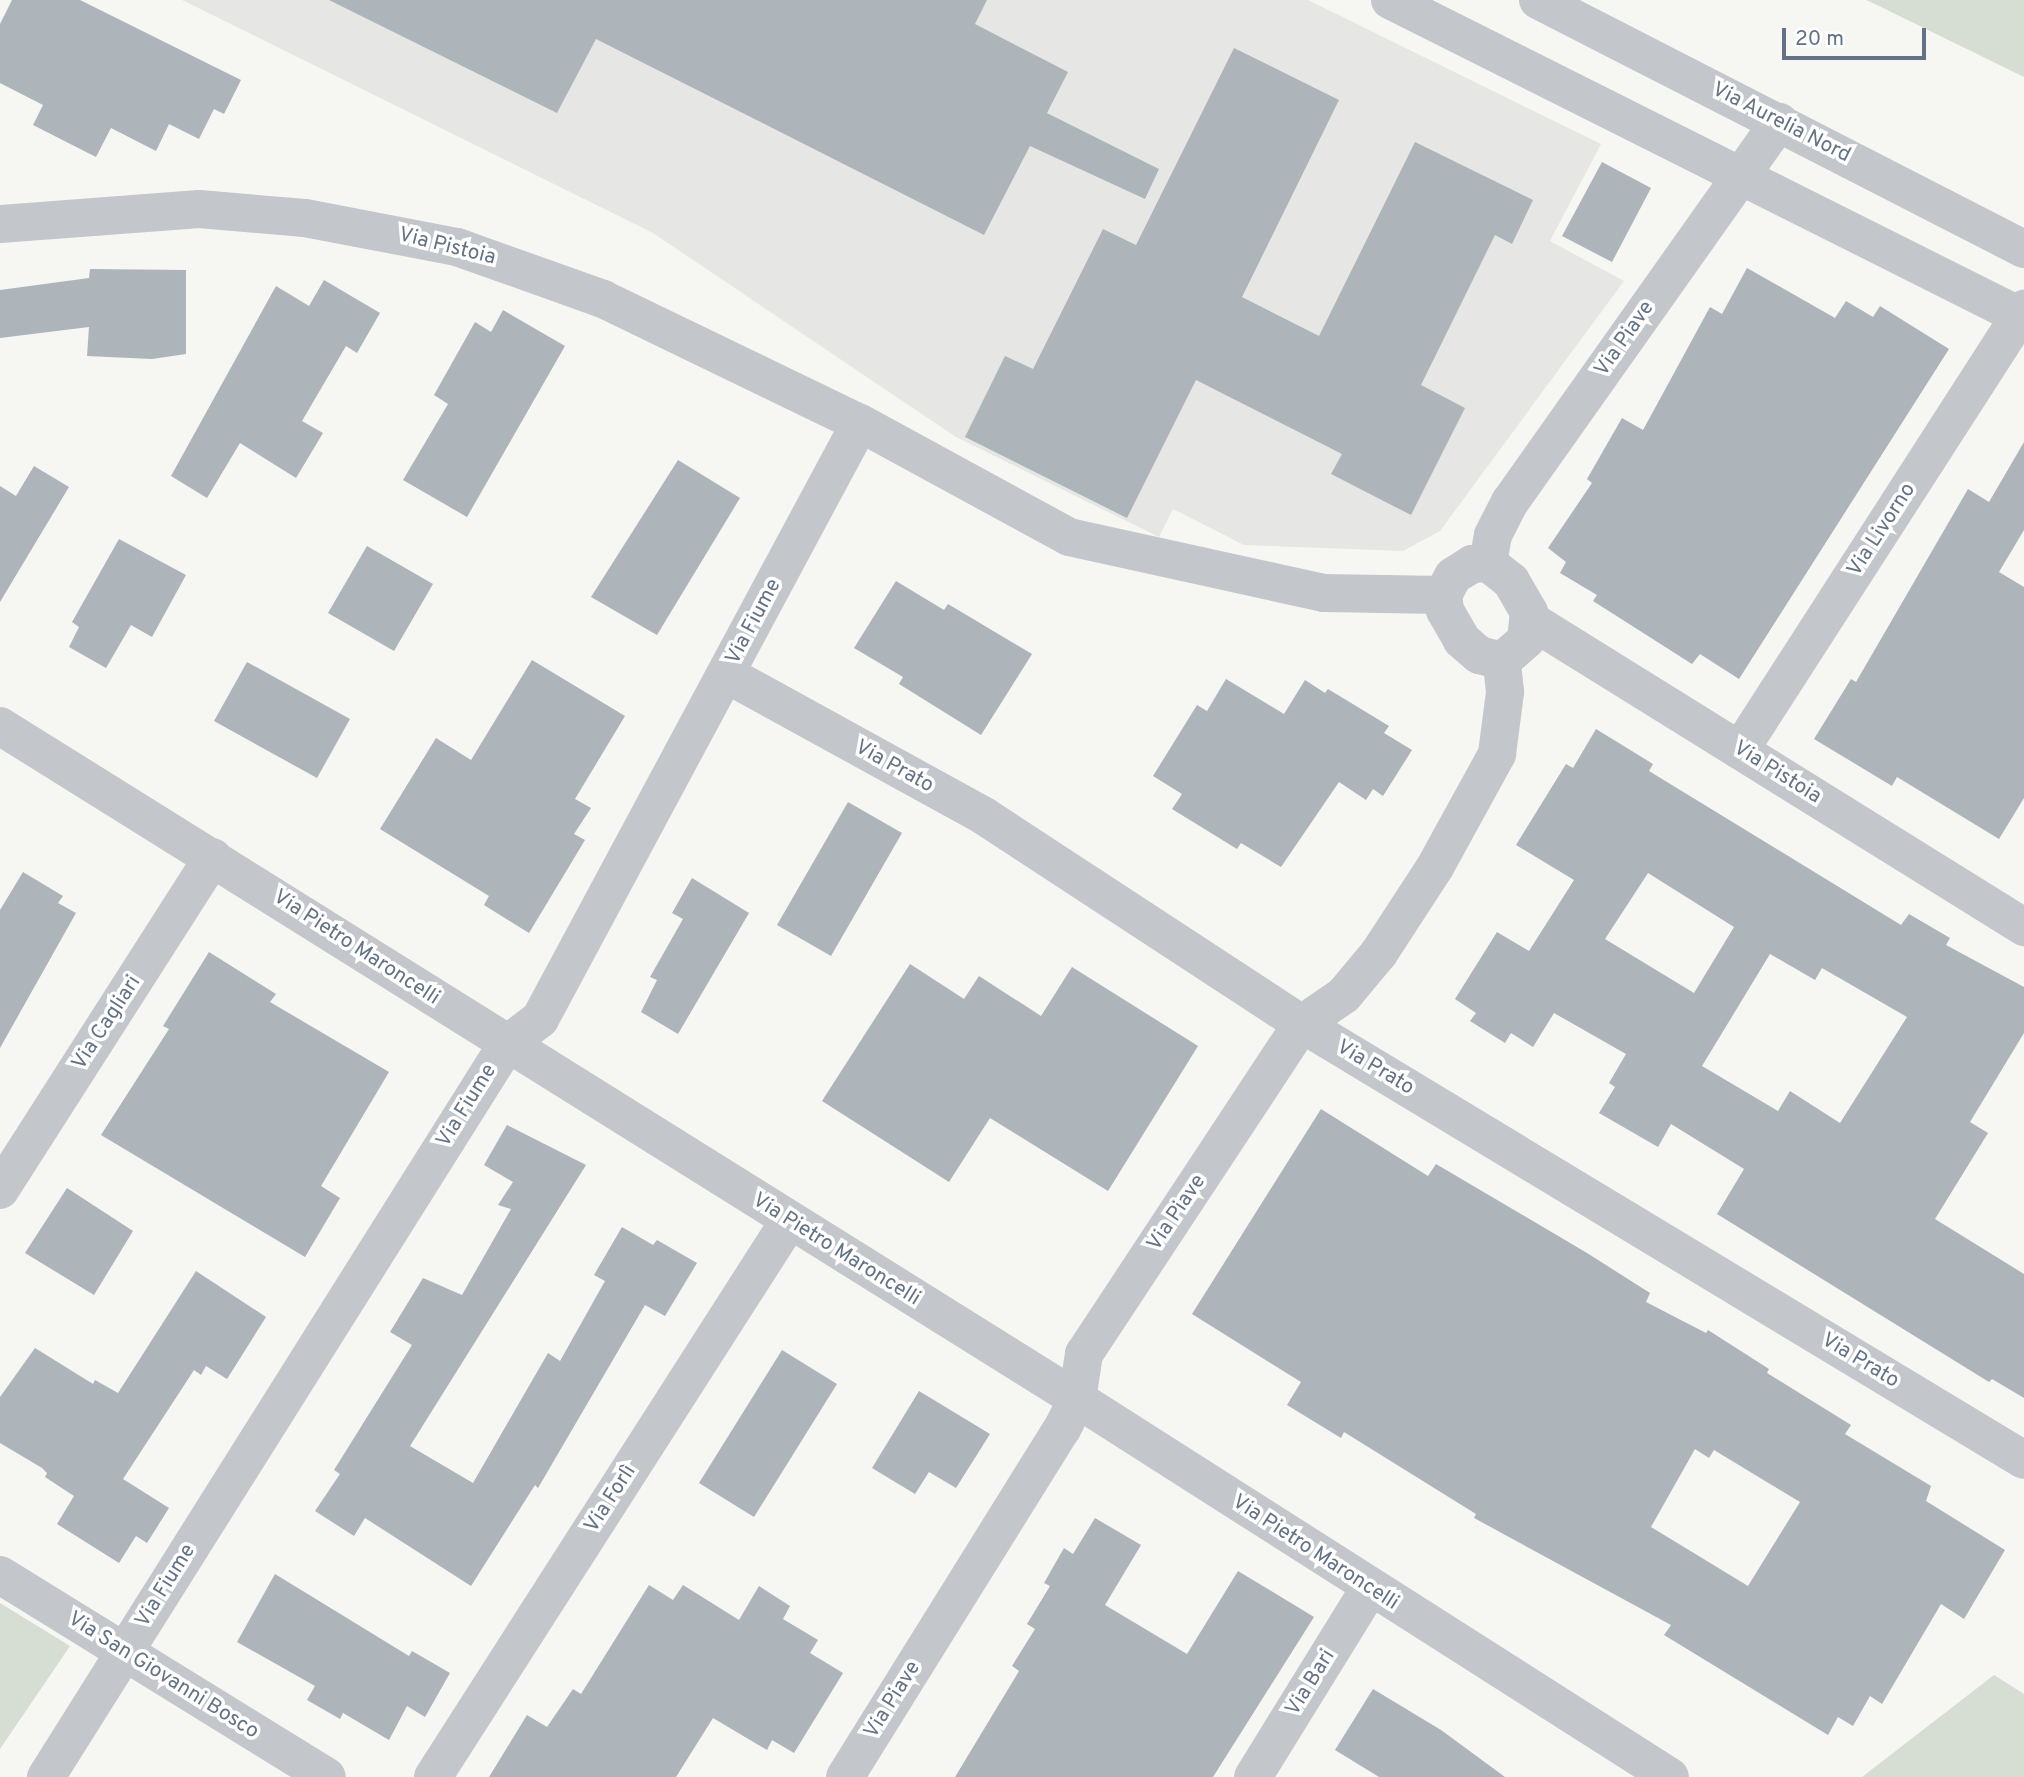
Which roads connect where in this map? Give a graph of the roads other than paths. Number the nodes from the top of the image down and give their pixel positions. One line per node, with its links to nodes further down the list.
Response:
1 (1390, 0): 4 (street)
2 (1538, 0): 3 (street, Via Aurelia Nord)
3 (1779, 122): 4 (street, Via Piave); 6 (street, Via Aurelia Nord)
4 (1742, 174): 7 (street); 9 (street, Via Piave)
5 (0, 224): 8 (street, Via Pistoia)
6 (2024, 248)
7 (2023, 314): 15 (street, Via Livorno)
8 (860, 423): 10 (street, Via Pistoia); 13 (street, Via Fiume)
9 (1488, 563): 10 (street); 11 (street)
10 (1443, 595): 12 (street)
11 (1530, 620): 12 (street); 15 (street, Via Pistoia)
12 (1502, 661): 18 (street, Via Piave)
13 (726, 674): 18 (street, Via Prato); 19 (street, Via Fiume)
14 (0, 726): 16 (street, Via Pietro Maroncelli)
15 (1740, 750): 17 (street, Via Pistoia)
16 (213, 857): 19 (street, Via Pietro Maroncelli); 20 (street, Via Cagliari)
17 (2022, 920)
18 (1302, 1024): 22 (street, Via Piave); 23 (street, Via Prato)
19 (507, 1044): 21 (street, Via Pietro Maroncelli); 26 (street, Via Fiume)
20 (0, 1190)
21 (789, 1221): 22 (street, Via Pietro Maroncelli); 30 (street, Via Forlì)
22 (1077, 1399): 25 (street, Via Pietro Maroncelli); 31 (street, Via Piave)
23 (2024, 1460)
24 (0, 1575): 26 (street, Via San Giovanni Bosco)
25 (1369, 1589): 27 (street, Via Pietro Maroncelli); 32 (street, Via Bari)
26 (124, 1652): 28 (street, Via Fiume); 29 (street, Via San Giovanni Bosco)
27 (1669, 1776)
28 (46, 1777)
29 (327, 1777)
30 (433, 1777)
31 (845, 1777)
32 (1253, 1777)

